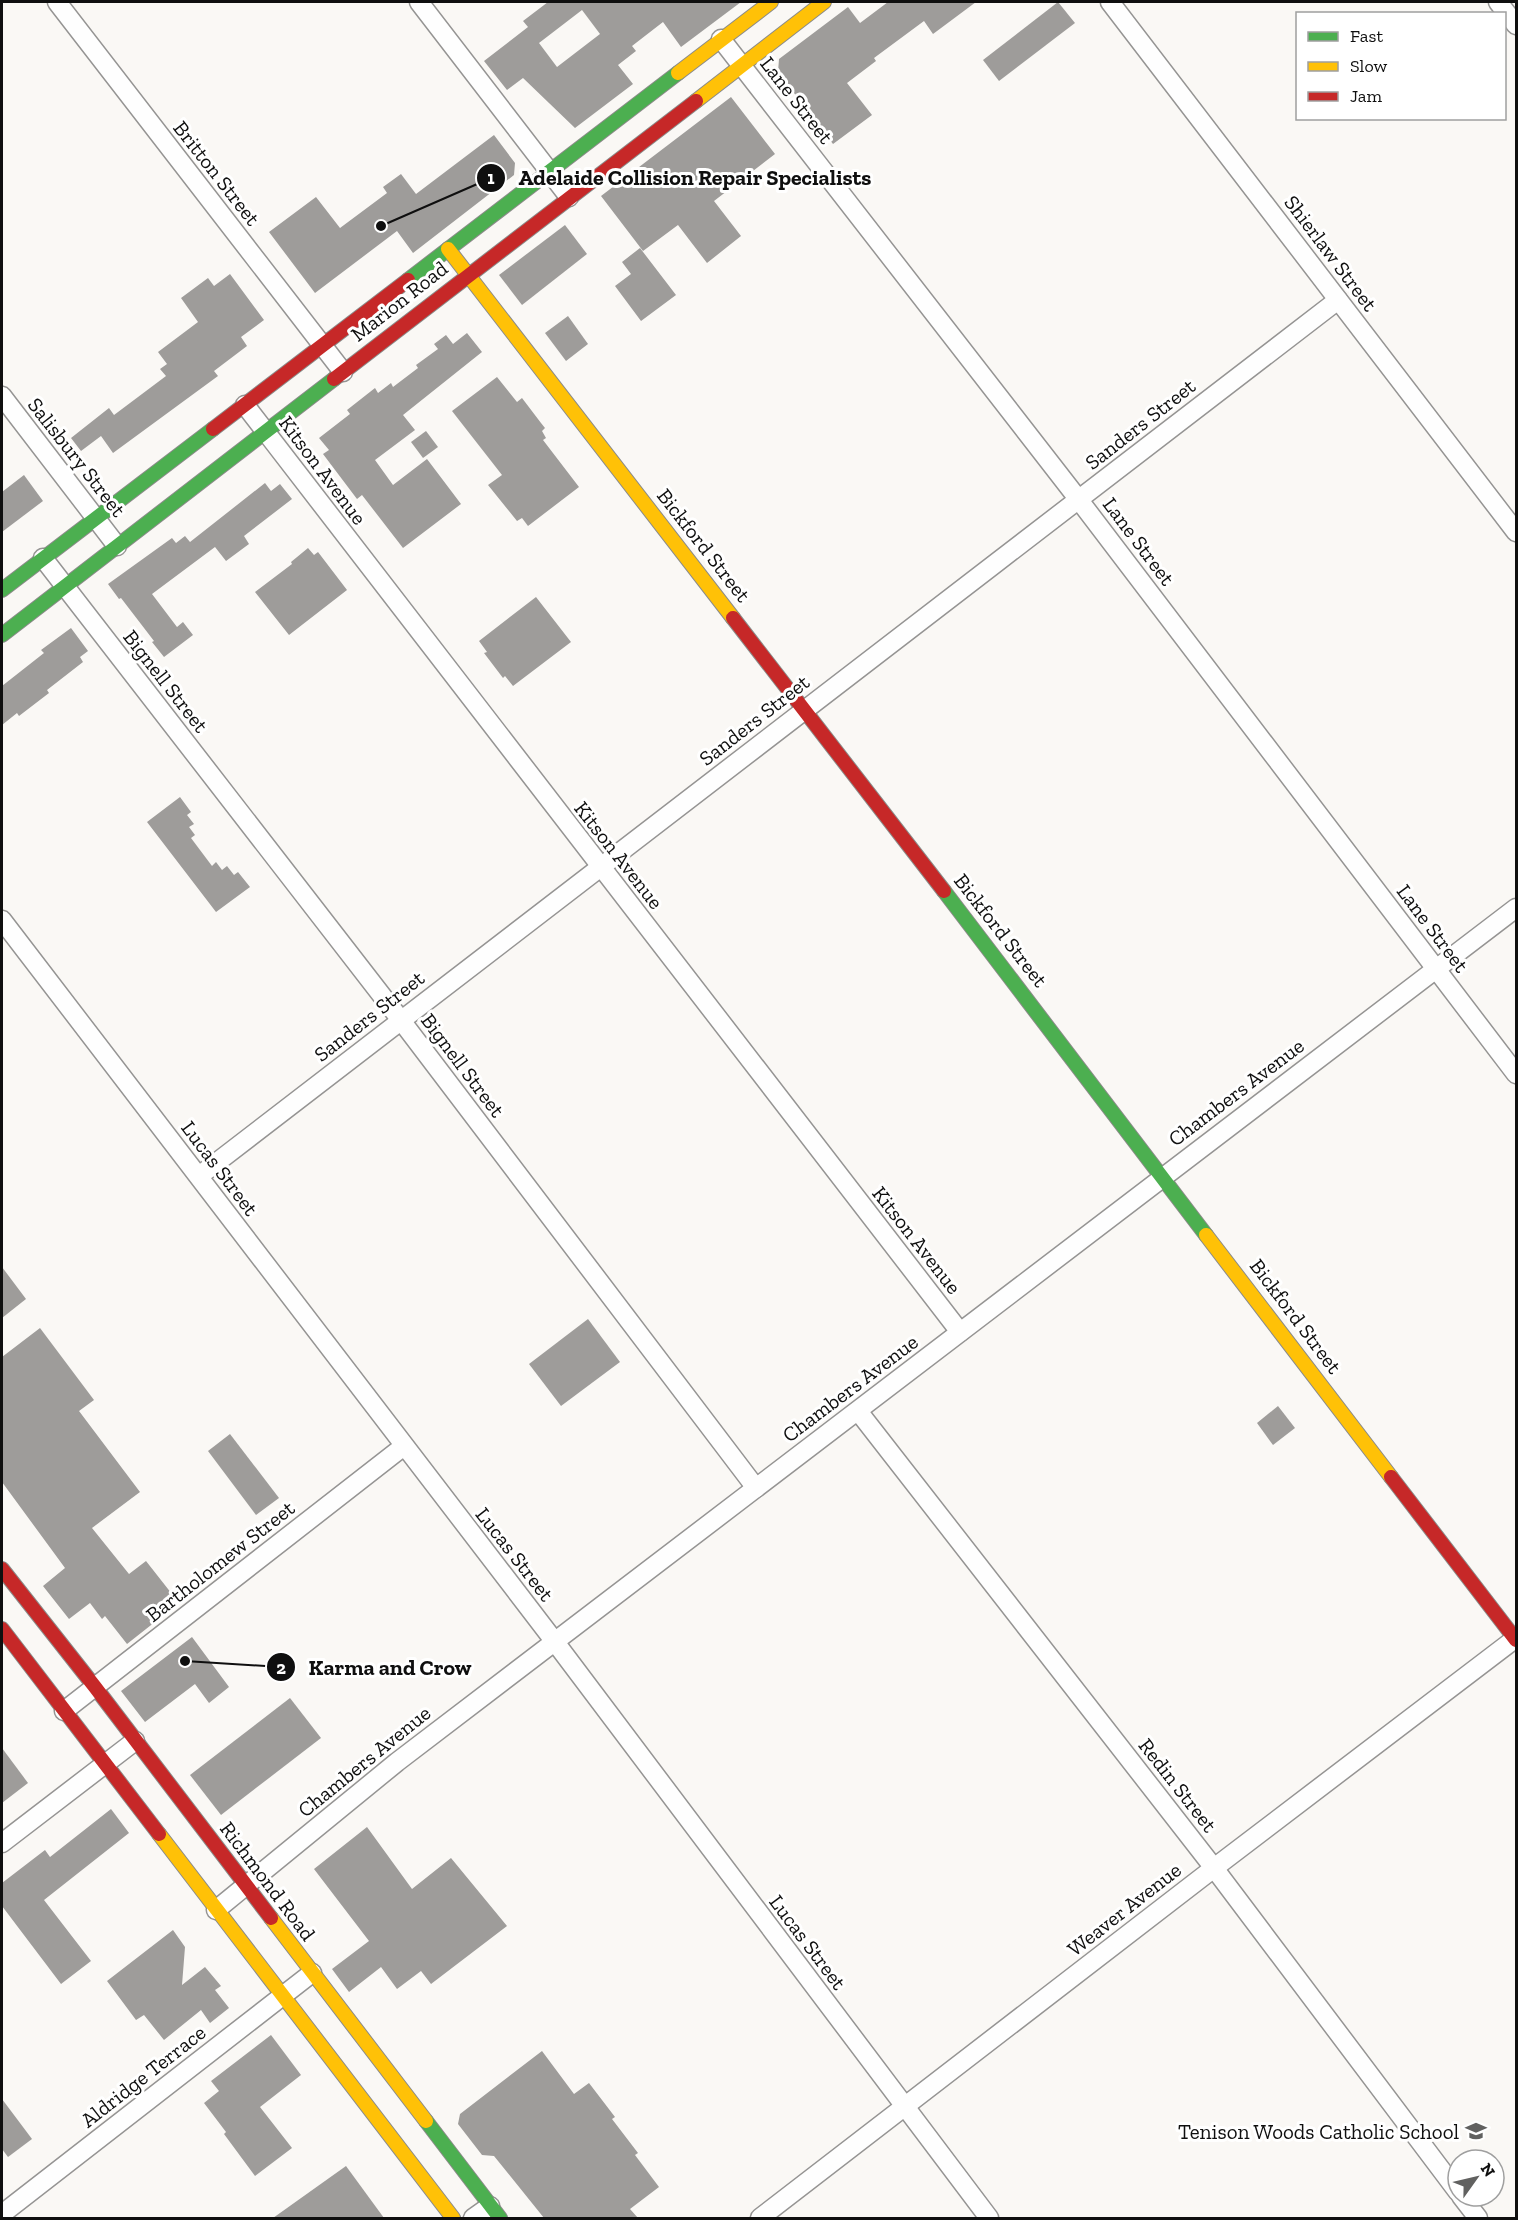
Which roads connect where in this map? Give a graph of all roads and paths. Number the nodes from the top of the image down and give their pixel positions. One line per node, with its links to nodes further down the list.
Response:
1 (57, 2): 17 (street, Britton Street)
2 (419, 2): 12 (street)
3 (771, 2): 10 (main road, Marion Road)
4 (779, 2): 8 (street)
5 (824, 2): 8 (main road, Marion Road)
6 (1110, 2): 16 (street, Shierlaw Street)
7 (1506, 12): 9 (street)
8 (796, 23): 11 (main road, Marion Road)
9 (1516, 25)
10 (722, 39): 11 (street, Lane Street); 12 (main road, Marion Road)
11 (741, 64): 13 (main road, Marion Road); 22 (street, Lane Street)
12 (549, 171): 13 (street); 14 (main road, Marion Road)
13 (569, 197): 15 (main road, Marion Road)
14 (448, 249): 15 (main road, Bickford Street); 17 (main road, Marion Road)
15 (468, 275): 18 (main road, Marion Road); 30 (main road, Bickford Street)
16 (1338, 300): 22 (street, Sanders Street); 24 (street, Shierlaw Street)
17 (322, 346): 18 (street, Britton Street); 20 (main road, Marion Road)
18 (343, 372): 21 (main road, Marion Road)
19 (2, 396): 23 (street, Salisbury Street)
20 (245, 405): 21 (street, Kitson Avenue); 23 (main road, Marion Road)
21 (266, 431): 25 (main road, Marion Road); 31 (street, Kitson Avenue)
22 (1079, 500): 30 (street, Sanders Street); 34 (street, Lane Street)
23 (95, 518): 25 (street, Salisbury Street); 26 (main road, Marion Road)
24 (1516, 532)
25 (117, 546): 27 (main road, Marion Road)
26 (43, 558): 27 (street, Bignell Street); 28 (main road, Marion Road)
27 (65, 587): 29 (main road, Marion Road); 35 (street, Bignell Street)
28 (2, 590)
29 (2, 635)
30 (805, 710): 31 (street, Sanders Street); 38 (main road, Bickford Street)
31 (600, 868): 35 (street, Sanders Street); 39 (street, Kitson Avenue)
32 (1516, 908): 34 (street, Chambers Avenue)
33 (2, 920): 37 (street, Lucas Street)
34 (1436, 969): 36 (street, Lane Street); 38 (street, Chambers Avenue)
35 (400, 1019): 37 (street, Sanders Street); 42 (street, Bignell Street)
36 (1516, 1074)
37 (199, 1176): 41 (street, Lucas Street)
38 (1163, 1176): 39 (street, Chambers Avenue); 45 (main road, Bickford Street)
39 (960, 1332): 40 (street, Chambers Avenue)
40 (858, 1411): 42 (street, Chambers Avenue); 52 (street, Redin Street)
41 (404, 1446): 46 (street, Lucas Street); 47 (street, Bartholomew Street)
42 (756, 1488): 46 (street, Chambers Avenue)
43 (2, 1569): 47 (main road, Richmond Road)
44 (2, 1629): 48 (main road)
45 (1516, 1639): 52 (street, Weaver Avenue)
46 (555, 1642): 53 (street, Chambers Avenue); 57 (street, Lucas Street)
47 (94, 1688): 48 (street, Bartholomew Street); 49 (main road, Richmond Road)
48 (64, 1711): 50 (main road)
49 (135, 1741): 50 (street); 53 (main road, Richmond Road)
50 (104, 1764): 51 (street); 54 (main road)
51 (2, 1843)
52 (1214, 1868): 57 (street, Weaver Avenue); 58 (street, Redin Street)
53 (245, 1886): 54 (street, Chambers Avenue); 55 (main road, Richmond Road)
54 (216, 1910): 56 (main road)
55 (312, 1973): 56 (street, Aldridge Terrace); 59 (main road, Richmond Road)
56 (283, 1996): 60 (street, Aldridge Terrace); 61 (main road)
57 (904, 2108): 63 (street, Weaver Avenue); 64 (street, Lucas Street)
58 (1446, 2176)
59 (495, 2212): 62 (street)
60 (2, 2214)
61 (453, 2218)
62 (473, 2218)
63 (760, 2218)
64 (989, 2218)

